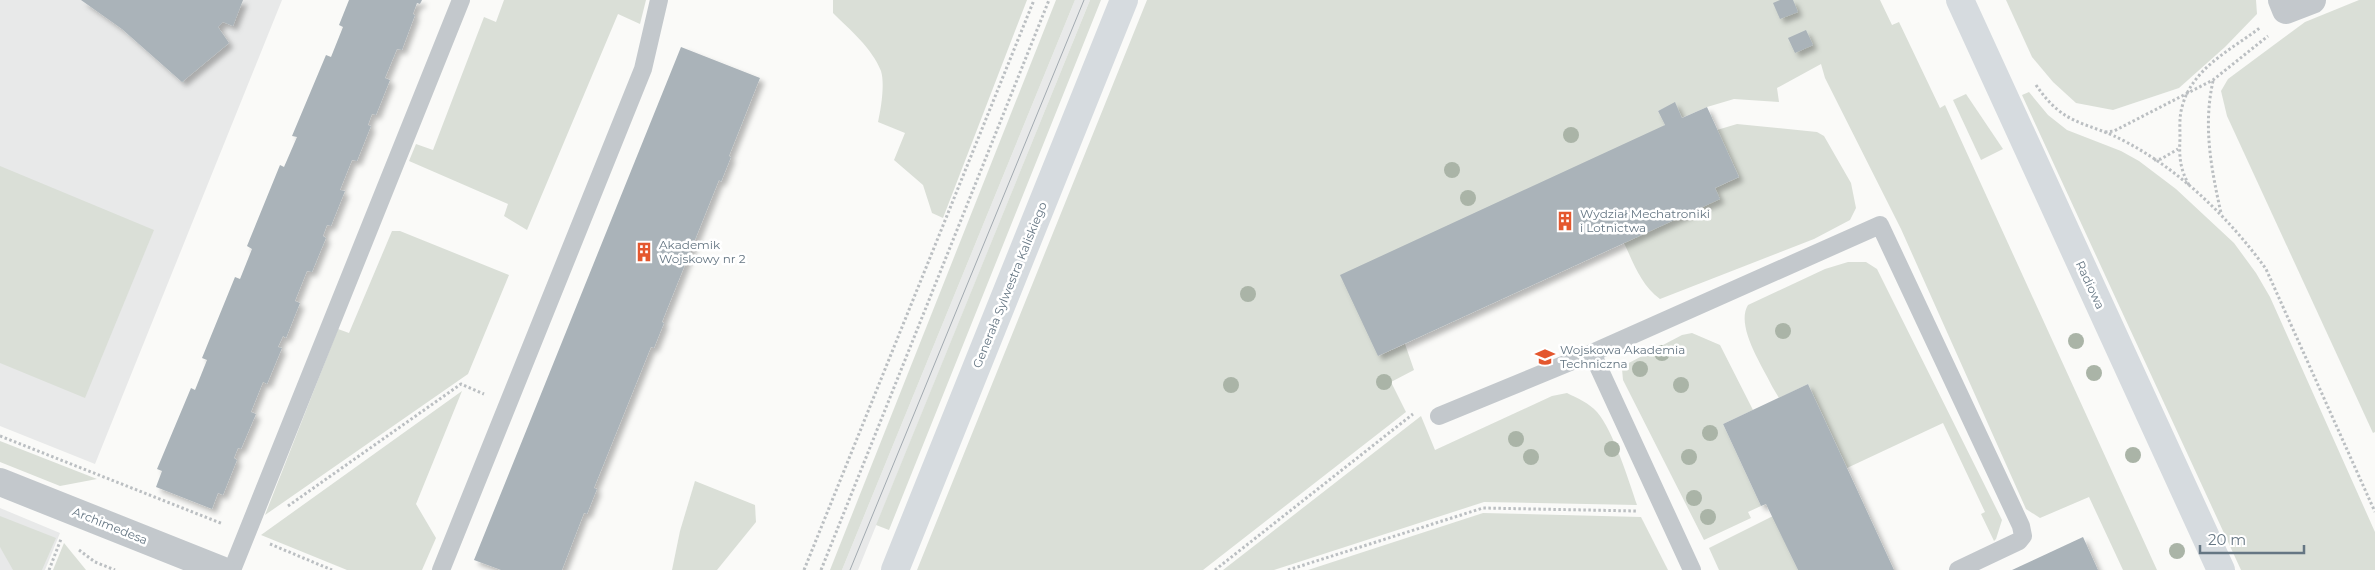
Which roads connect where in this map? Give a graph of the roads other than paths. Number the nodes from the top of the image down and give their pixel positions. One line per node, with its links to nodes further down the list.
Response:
1 (461, 0): 11 (lane)
2 (659, 0): 12 (lane)
3 (1124, 0): 13 (main road, Generała Sylwestra Kaliskiego)
4 (1960, 0): 16 (main road, Radiowa)
5 (2312, 0): 6 (street)
6 (2284, 5)
7 (1592, 352): 8 (lane); 14 (lane); 15 (lane)
8 (1439, 416)
9 (0, 482): 10 (street, Archimedesa)
10 (221, 570)
11 (232, 570)
12 (441, 570)
13 (895, 570)
14 (1692, 570)
15 (1958, 570)
16 (2221, 570)

